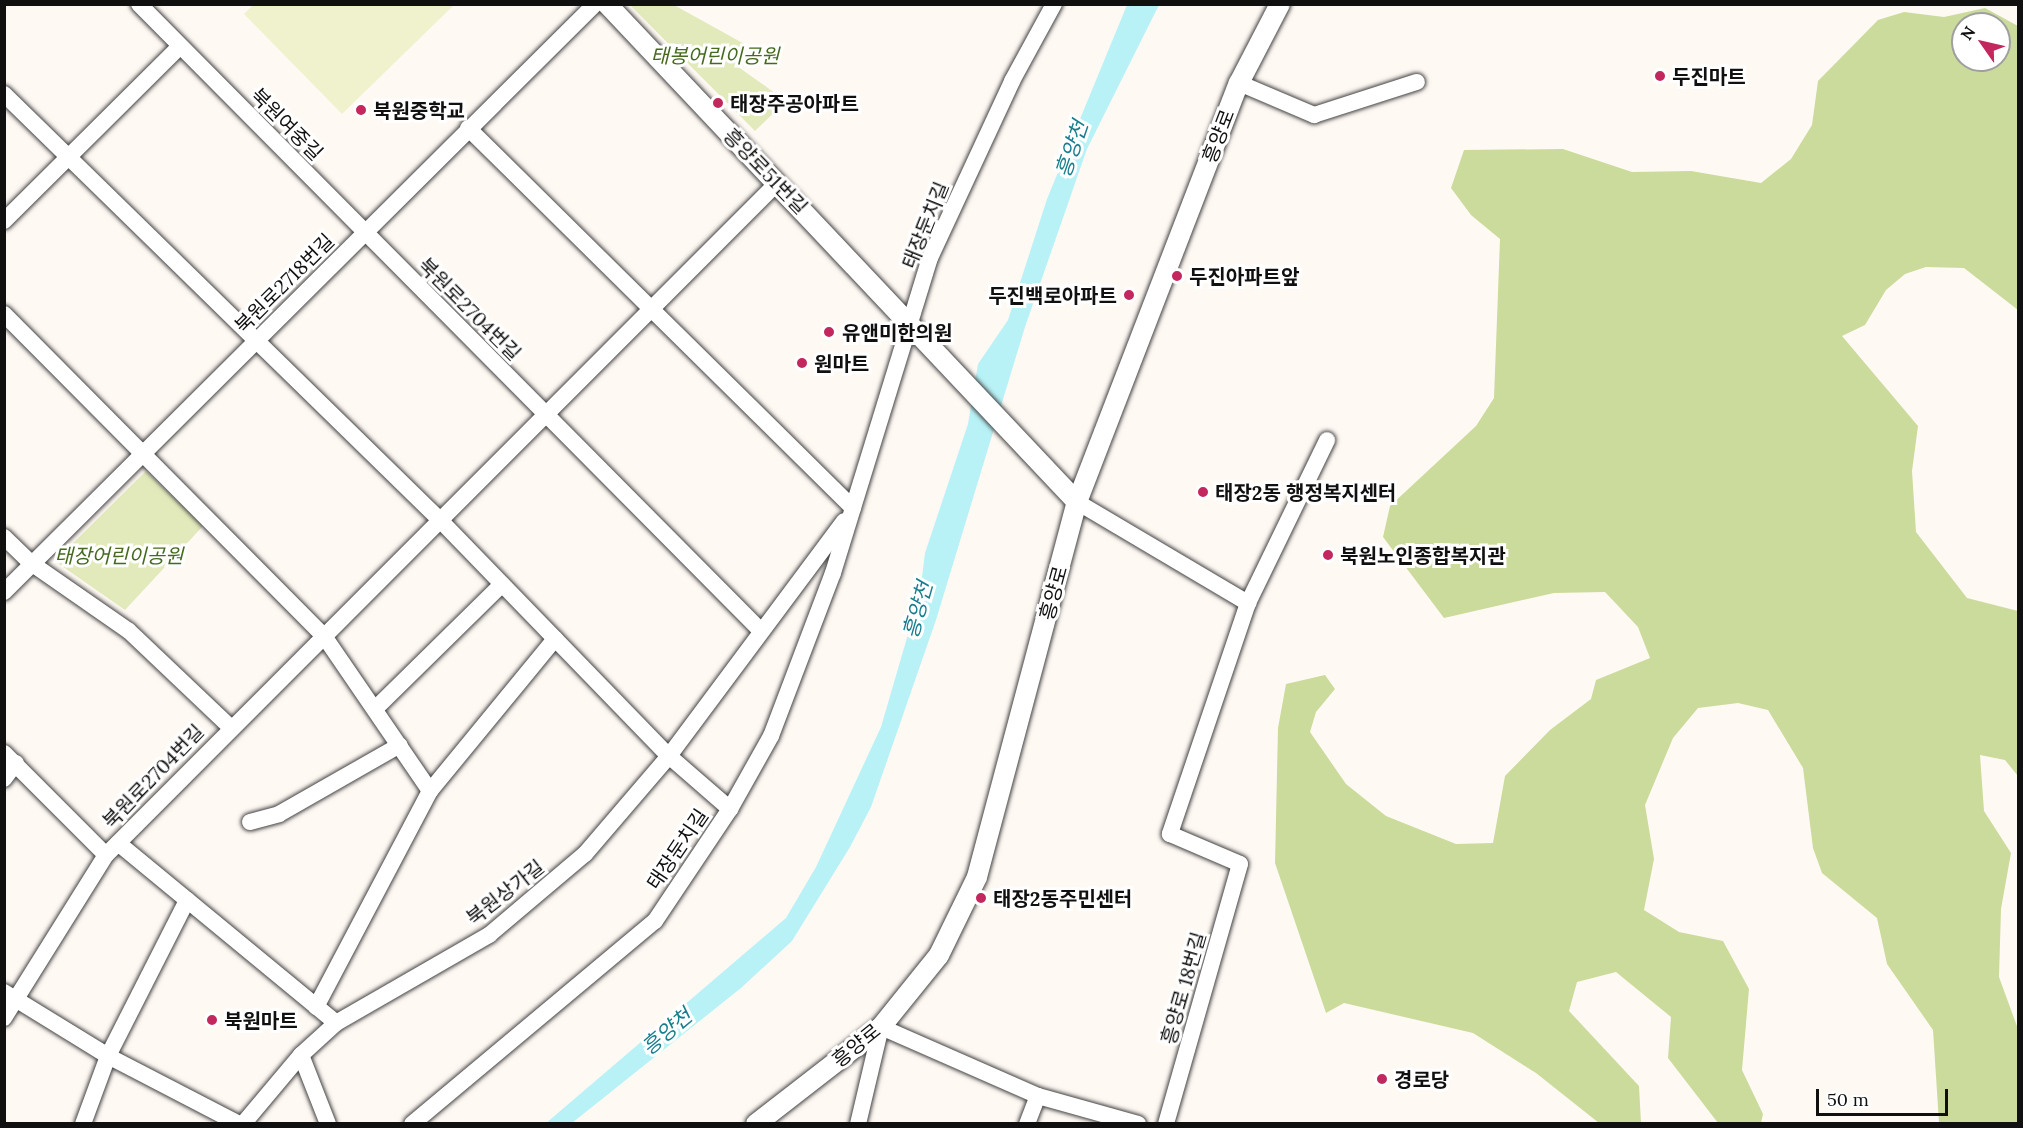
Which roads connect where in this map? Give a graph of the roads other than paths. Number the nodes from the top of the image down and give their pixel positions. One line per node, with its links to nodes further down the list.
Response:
1 (139, 4): 6 (street, 북원여중길)
2 (594, 4): 10 (street, 북원로2718번길)
3 (607, 4): 12 (street, 흥양로51번길)
4 (1054, 4): 17 (street, 태장둔치길)
5 (1280, 4): 8 (street, 흥양로)
6 (180, 46): 11 (street); 14 (street, 북원여중길)
7 (1417, 82): 8 (street)
8 (1239, 83): 22 (street, 흥양로)
9 (4, 94): 11 (street)
10 (468, 128): 14 (street, 북원로2718번길); 15 (street)
11 (68, 158): 13 (street); 18 (street)
12 (777, 183): 15 (street, 북원로2704번길); 17 (street, 흥양로51번길)
13 (4, 221)
14 (364, 232): 18 (street, 북원로2718번길); 19 (street, 북원로2704번길)
15 (653, 305): 19 (street, 북원로2704번길); 23 (street)
16 (4, 314): 21 (street)
17 (918, 331): 22 (street, 흥양로51번길); 23 (street, 태장둔치길)
18 (255, 342): 21 (street, 북원로2718번길); 24 (street)
19 (546, 415): 24 (street, 북원로2704번길); 30 (street)
20 (1328, 440): 29 (street)
21 (144, 456): 26 (street, 북원로2718번길); 31 (street)
22 (1077, 502): 29 (street); 48 (street, 흥양로)
23 (853, 508): 30 (street, 북원상가길); 40 (street, 태장둔치길)
24 (440, 520): 27 (street); 31 (street, 북원로2704번길)
25 (4, 537): 26 (street)
26 (31, 563): 28 (street, 북원로2718번길); 34 (street, 북원로2704번길)
27 (502, 585): 32 (street); 33 (street)
28 (4, 592)
29 (1248, 603): 61 (street, 흥양로 18번길)
30 (761, 631): 36 (street, 북원상가길)
31 (324, 636): 33 (street); 34 (street, 북원로2704번길)
32 (555, 639): 36 (street); 39 (street)
33 (375, 709): 35 (street)
34 (230, 727): 42 (street, 북원로2704번길)
35 (400, 745): 39 (street); 41 (street)
36 (669, 756): 40 (street); 47 (street, 북원상가길)
37 (10, 758): 38 (street); 42 (street, 북원로2704번길)
38 (4, 779)
39 (430, 791): 45 (street)
40 (730, 808): 56 (street, 태장둔치길)
41 (250, 822)
42 (112, 849): 43 (street); 44 (street, 북원로2704번길)
43 (187, 900): 45 (street); 50 (street)
44 (10, 996): 46 (street, 북원로2704번길); 50 (street)
45 (316, 1007): 47 (street)
46 (4, 1018)
47 (336, 1023): 49 (street, 북원상가길)
48 (881, 1027): 51 (street); 57 (street, 흥양로); 58 (street)
49 (301, 1055): 54 (street, 북원상가길); 55 (street)
50 (108, 1056): 52 (street); 53 (street)
51 (1038, 1096): 59 (street); 60 (street)
52 (83, 1124)
53 (238, 1124)
54 (243, 1124)
55 (328, 1124)
56 (412, 1124)
57 (756, 1124)
58 (858, 1124)
59 (1027, 1124)
60 (1138, 1124)
61 (1166, 1124)

